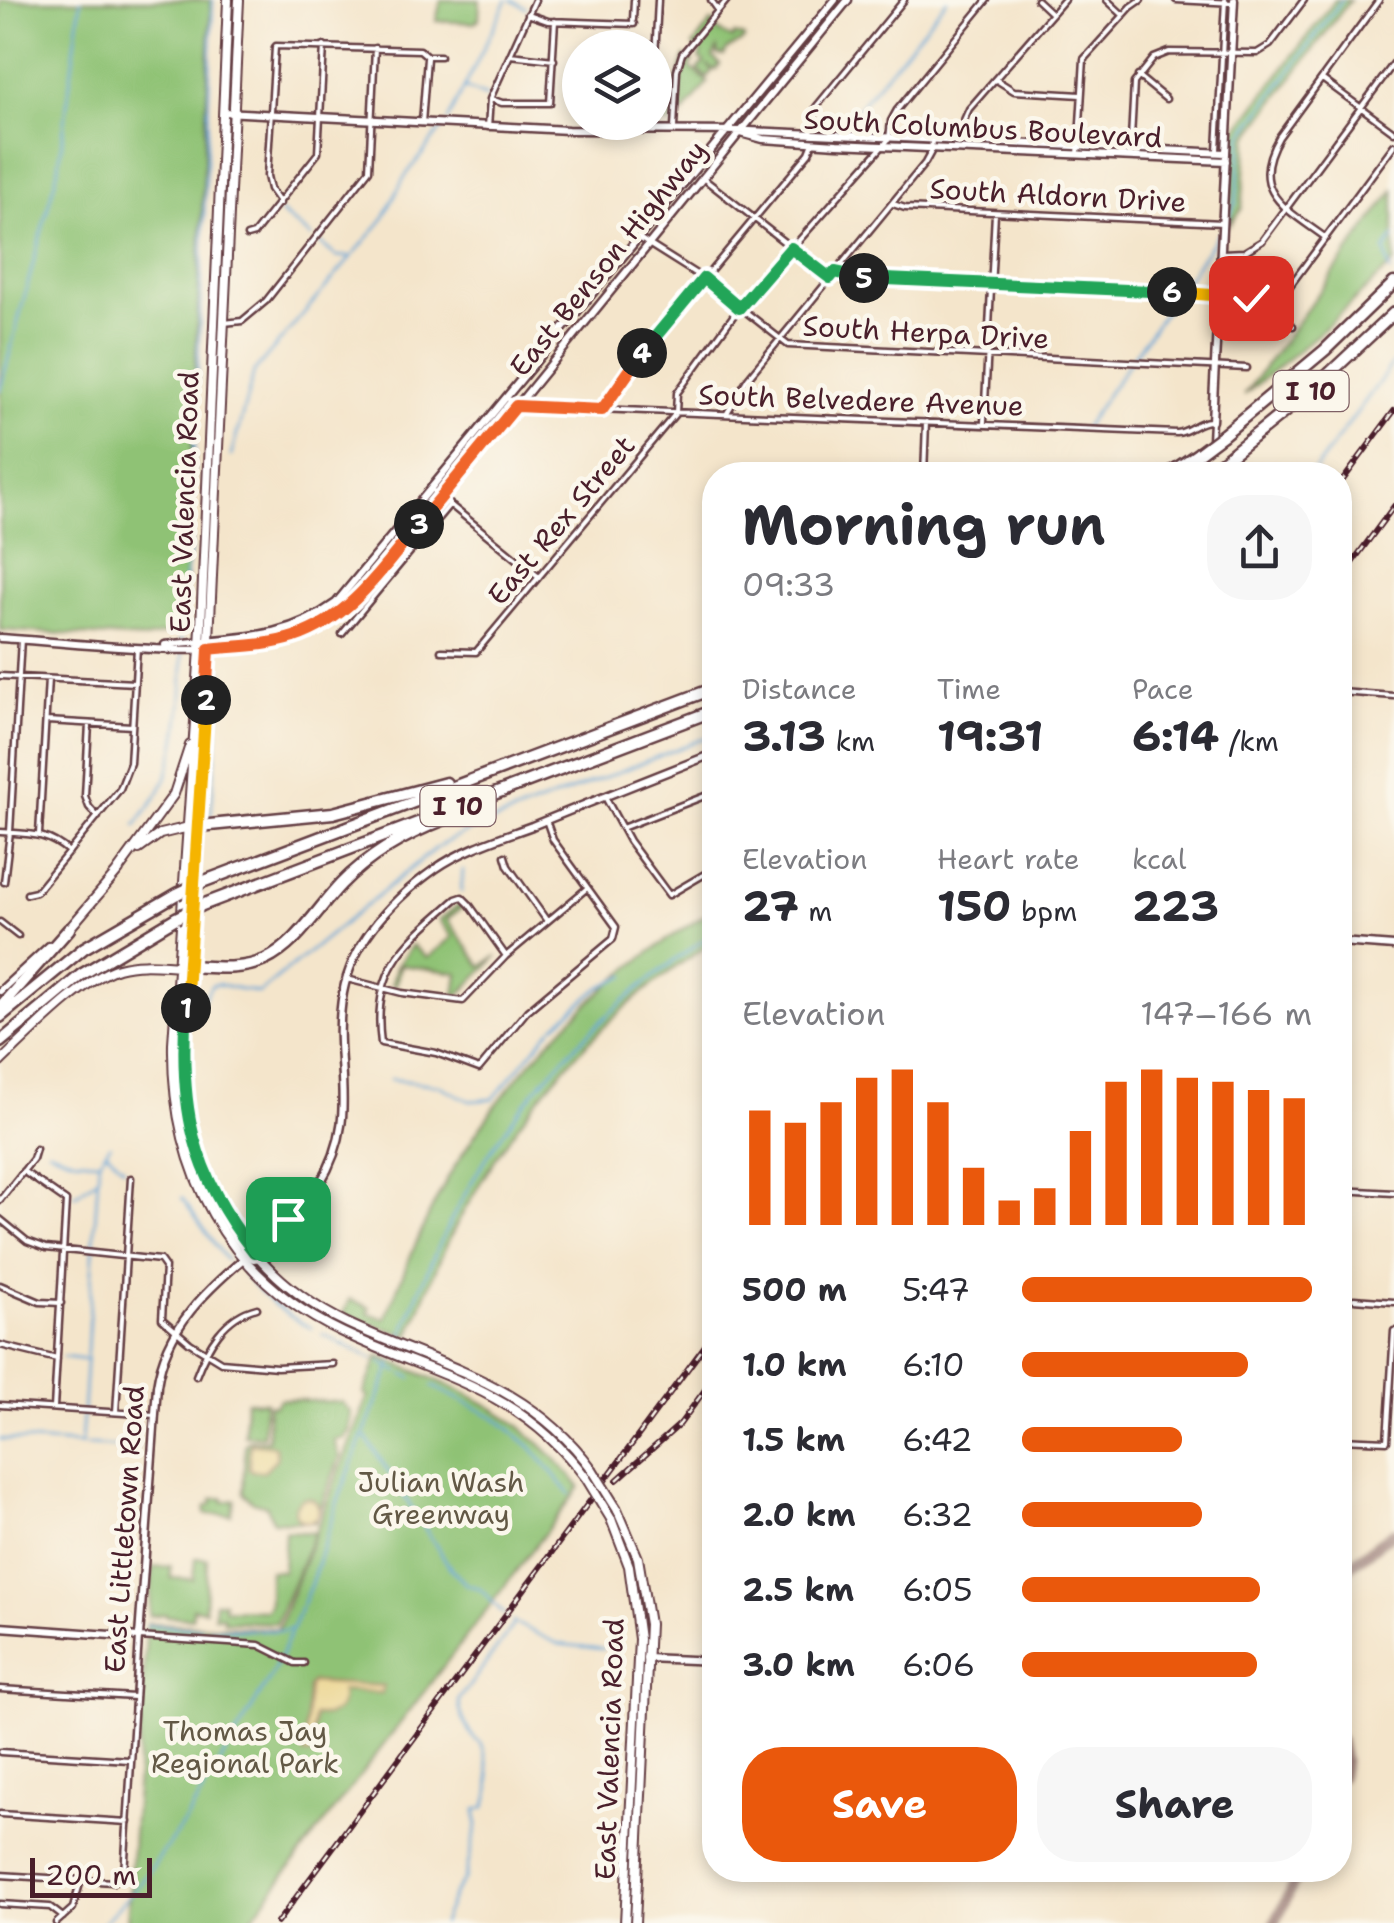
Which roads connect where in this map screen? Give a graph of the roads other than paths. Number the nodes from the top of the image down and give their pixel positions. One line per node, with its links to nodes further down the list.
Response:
1 (535, 0): 20 (street)
2 (634, 0): 23 (street)
3 (658, 0): 24 (street)
4 (711, 0): 19 (street)
5 (727, 0): 19 (street)
6 (836, 0): 50 (street, East Benson Highway)
7 (848, 0): 48 (street, East Benson Highway)
8 (987, 0): 52 (street)
9 (1037, 0): 21 (street)
10 (1064, 0): 21 (street)
11 (1107, 0): 22 (street)
12 (1141, 0): 22 (street)
13 (1176, 0): 18 (street)
14 (1304, 0): 27 (street)
15 (1379, 0): 35 (street)
16 (235, 1): 40 (main road, East Valencia Road)
17 (907, 1): 51 (street)
18 (1230, 1): 27 (street)
19 (718, 10): 47 (street)
20 (528, 14): 23 (street); 28 (street)
21 (1052, 14): 34 (street)
22 (1123, 15): 36 (street)
23 (556, 21): 31 (street)
24 (656, 30)
25 (324, 46): 26 (street); 41 (street); 42 (street)
26 (375, 48): 29 (street); 43 (street)
27 (1227, 54): 33 (street); 59 (street)
28 (510, 55): 31 (street); 37 (street)
29 (427, 56): 30 (street); 44 (street)
30 (440, 56)
31 (554, 60): 37 (street)
32 (1394, 63): 39 (street)
33 (1138, 76): 38 (street); 58 (street)
34 (994, 78): 36 (street); 55 (street)
35 (1322, 79): 39 (street); 63 (street)
36 (1081, 95): 57 (street)
37 (490, 99): 45 (street)
38 (1166, 99)
39 (1362, 108): 49 (street); 63 (street)
40 (228, 112): 41 (street, South Columbus Boulevard); 81 (main road, East Valencia Road); 106 (main road, East Valencia Road)
41 (270, 115): 42 (street, South Columbus Boulevard); 61 (street)
42 (321, 118): 43 (street, South Columbus Boulevard); 61 (street)
43 (372, 120): 44 (street, South Columbus Boulevard); 81 (street)
44 (422, 123): 45 (street, South Columbus Boulevard)
45 (488, 127): 46 (street, South Columbus Boulevard)
46 (562, 127)
47 (674, 130): 50 (street, South Columbus Boulevard)
48 (740, 132): 50 (street, South Columbus Boulevard); 51 (street, South Columbus Boulevard); 60 (street, East Benson Highway)
49 (1394, 132)
50 (724, 133): 68 (street, East Benson Highway)
51 (812, 138): 52 (street, South Columbus Boulevard); 54 (street, South Columbus Boulevard); 65 (street)
52 (889, 138): 53 (street, South Columbus Boulevard); 54 (street, East Rex Street)
53 (932, 144): 54 (street, South Columbus Boulevard); 55 (street, South Columbus Boulevard); 62 (street)
54 (880, 145): 71 (street, East Rex Street)
55 (963, 145): 57 (street, South Columbus Boulevard)
56 (1394, 145): 69 (street)
57 (1078, 150): 58 (street, South Columbus Boulevard)
58 (1130, 153): 59 (street, South Columbus Boulevard)
59 (1221, 157): 66 (street)
60 (702, 178): 65 (street); 70 (street, East Benson Highway)
61 (280, 203): 67 (street)
62 (892, 204): 64 (street, South Aldorn Drive); 73 (street)
63 (1286, 209): 69 (street); 72 (street)
64 (995, 212): 66 (street, South Aldorn Drive); 76 (street)
65 (755, 218): 71 (street); 74 (street)
66 (1222, 223): 72 (street)
67 (247, 236)
68 (638, 238): 70 (street, South Herpa Drive); 87 (street, East Benson Highway)
69 (1326, 238): 79 (street)
70 (648, 244): 74 (street, South Herpa Drive); 88 (street, East Benson Highway)
71 (791, 248): 73 (street); 78 (street, East Rex Street)
72 (1221, 253): 77 (street)
73 (832, 275): 76 (street); 83 (street)
74 (704, 278): 78 (street, South Herpa Drive); 89 (street)
75 (1394, 283): 96 (highway, I 10, bridge)
76 (992, 284): 77 (street); 84 (street)
77 (1219, 294): 79 (street); 85 (street)
78 (739, 308): 83 (street, South Herpa Drive); 90 (street, East Rex Street)
79 (1271, 311): 82 (street)
80 (1394, 312): 98 (highway, I 10, bridge)
81 (224, 323): 106 (main road, East Valencia Road)
82 (1293, 326)
83 (779, 340): 84 (street, South Herpa Drive); 91 (street)
84 (988, 355): 85 (street, South Herpa Drive); 94 (street)
85 (1215, 366): 86 (street, South Herpa Drive); 92 (street)
86 (1247, 368)
87 (508, 398): 88 (street); 99 (street, East Benson Highway)
88 (516, 406): 89 (street, South Belvedere Avenue); 100 (street, East Benson Highway)
89 (602, 410): 90 (street, South Belvedere Avenue)
90 (676, 413): 91 (street, South Belvedere Avenue); 102 (street, East Rex Street)
91 (726, 414): 93 (street, South Belvedere Avenue)
92 (1212, 420): 94 (street, South Belvedere Avenue); 97 (street)
93 (926, 422): 94 (street, South Belvedere Avenue); 95 (street)
94 (984, 424)
95 (924, 462)
96 (1186, 462)
97 (1207, 462)
98 (1222, 462)
99 (432, 490): 100 (street); 106 (street, East Benson Highway)
100 (441, 497): 101 (street); 106 (street, East Benson Highway)
101 (450, 504): 102 (street); 103 (street)
102 (539, 578): 108 (street, East Rex Street)
103 (342, 634)
104 (0, 638): 105 (street)
105 (21, 639): 107 (street); 110 (street)
106 (205, 645): 107 (street); 116 (main road, East Valencia Road); 128 (main road, East Valencia Road)
107 (137, 646): 112 (street)
108 (442, 651)
109 (0, 676): 110 (street)
110 (19, 677): 111 (street); 131 (street)
111 (48, 679): 112 (street); 118 (street)
112 (134, 684): 120 (street)
113 (702, 693): 122 (highway, I 10)
114 (1352, 693): 115 (street)
115 (1394, 696)
116 (196, 711): 128 (main road, East Valencia Road); 135 (main road)
117 (702, 715): 121 (highway, I 10)
118 (46, 721): 119 (street); 132 (street)
119 (89, 724): 120 (street); 126 (street)
120 (132, 726): 126 (street)
121 (649, 734): 147 (highway); 153 (highway, I 10, bridge)
122 (528, 758): 128 (highway); 152 (highway, I 10, bridge)
123 (702, 758): 124 (street, East Littletown Road)
124 (605, 797): 127 (street, East Littletown Road); 129 (street)
125 (702, 797): 129 (street)
126 (98, 817): 133 (street)
127 (546, 820): 138 (street); 148 (street, East Littletown Road)
128 (194, 827): 135 (main road); 147 (main road, East Valencia Road)
129 (621, 828): 136 (street)
130 (0, 832): 131 (street)
131 (10, 832): 132 (street); 137 (street)
132 (39, 834): 133 (street)
133 (69, 852): 139 (street)
134 (505, 856): 141 (street)
135 (117, 872): 142 (main road)
136 (702, 876)
137 (4, 884)
138 (587, 888): 141 (street); 149 (street)
139 (27, 894)
140 (0, 922): 143 (street)
141 (547, 922): 146 (street)
142 (68, 929): 150 (street); 151 (highway)
143 (18, 936)
144 (1352, 943): 145 (street)
145 (1394, 946)
146 (506, 956): 149 (street); 149 (street)
147 (184, 966): 154 (main road); 163 (main road, East Valencia Road); 165 (main road, East Valencia Road)
148 (347, 978): 149 (street); 163 (street, East Littletown Road)
149 (384, 987)
150 (0, 992)
151 (0, 1007)
152 (0, 1016)
153 (0, 1042)
154 (0, 1062)
155 (36, 1150): 156 (street)
156 (23, 1171): 160 (street); 162 (street)
157 (131, 1178): 164 (street)
158 (1352, 1190): 159 (street)
159 (1394, 1192)
160 (0, 1200)
161 (0, 1219): 162 (street)
162 (65, 1252): 164 (street); 169 (street)
163 (254, 1252): 165 (street, East Littletown Road); 185 (main road, East Valencia Road, bridge)
164 (127, 1256): 172 (street); 180 (street)
165 (244, 1260): 172 (street, East Littletown Road); 185 (main road, East Valencia Road, bridge)
166 (0, 1285): 169 (street)
167 (1354, 1299): 168 (street)
168 (1394, 1302)
169 (61, 1303): 175 (street)
170 (256, 1308): 174 (street)
171 (1394, 1330): 182 (street)
172 (174, 1331): 174 (street); 181 (street, East Littletown Road)
173 (0, 1345): 175 (street)
174 (205, 1352): 176 (street); 177 (street)
175 (57, 1359): 179 (street)
176 (333, 1364)
177 (196, 1376)
178 (0, 1405): 179 (street)
179 (54, 1408): 180 (street)
180 (116, 1412): 181 (street)
181 (155, 1415): 184 (street, East Littletown Road)
182 (1352, 1440)
183 (0, 1628): 184 (street)
184 (139, 1636): 187 (street); 189 (street, East Littletown Road)
185 (644, 1658): 186 (street); 199 (main road, East Valencia Road); 200 (main road, East Valencia Road)
186 (702, 1660)
187 (304, 1663)
188 (0, 1689): 189 (street)
189 (134, 1697): 191 (street, East Littletown Road)
190 (0, 1752): 191 (street)
191 (130, 1760): 193 (street, East Littletown Road)
192 (0, 1814): 193 (street)
193 (128, 1822): 195 (street, East Littletown Road)
194 (0, 1874): 195 (street)
195 (81, 1880): 197 (street)
196 (0, 1904): 197 (street)
197 (63, 1917): 198 (street)
198 (56, 1923)
199 (625, 1923)
200 (636, 1923)

